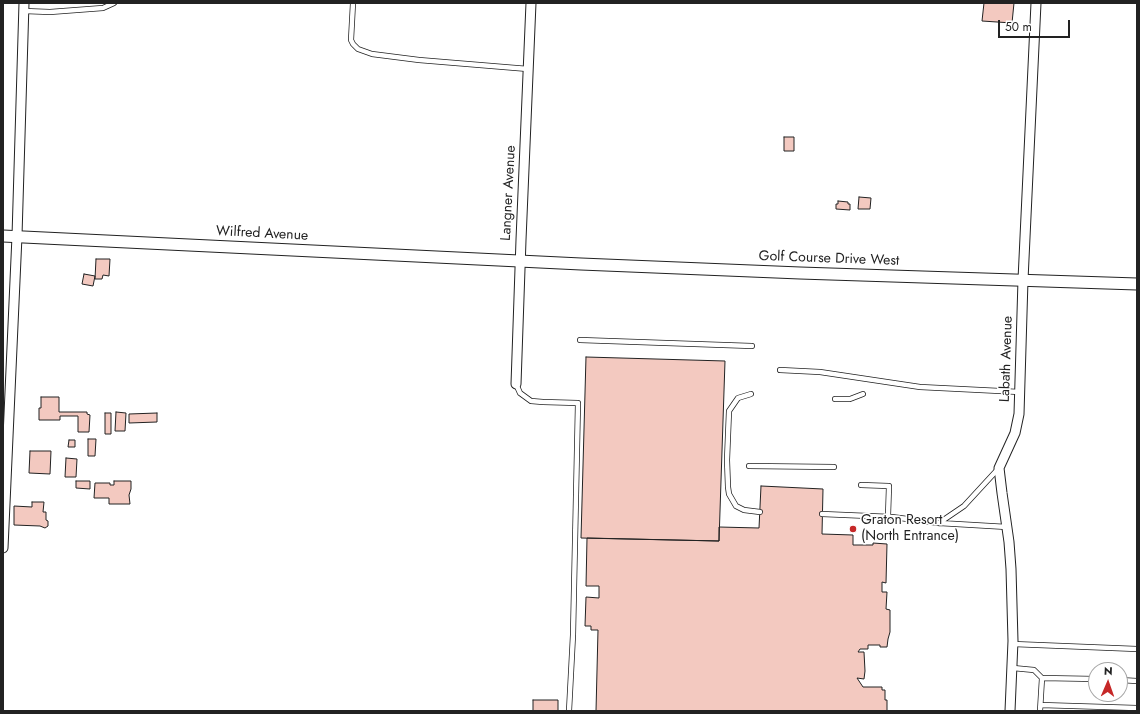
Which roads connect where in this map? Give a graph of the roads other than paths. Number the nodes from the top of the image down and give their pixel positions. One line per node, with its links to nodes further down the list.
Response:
1 (114, 3): 5 (lane)
2 (353, 3): 6 (lane)
3 (531, 3): 6 (street, Langner Avenue)
4 (1036, 3): 10 (street, Labath Avenue)
5 (24, 7): 8 (street)
6 (528, 69): 9 (street, Langner Avenue)
7 (3, 236): 8 (street, Wilfred Avenue)
8 (17, 236): 9 (street, Wilfred Avenue); 29 (street)
9 (520, 261): 10 (street, Golf Course Drive West); 15 (street, Langner Avenue)
10 (1023, 280): 11 (street, Golf Course Drive West); 16 (street, Labath Avenue)
11 (1137, 284)
12 (580, 340): 13 (lane)
13 (752, 346)
14 (780, 370): 16 (lane)
15 (516, 384): 37 (lane)
16 (1020, 392): 22 (street, Labath Avenue)
17 (751, 394): 24 (lane)
18 (863, 394): 19 (lane)
19 (835, 399)
20 (749, 466): 21 (lane)
21 (834, 467)
22 (999, 468): 27 (lane); 28 (street)
23 (861, 485): 26 (lane)
24 (760, 512)
25 (822, 514): 26 (lane)
26 (888, 516): 27 (lane)
27 (939, 523): 28 (lane)
28 (1007, 527): 30 (street)
29 (3, 548)
30 (1013, 644): 31 (lane); 32 (street)
31 (1137, 649)
32 (1012, 668): 33 (lane); 38 (street)
33 (1042, 678): 34 (lane); 35 (lane)
34 (1088, 679)
35 (1041, 705): 36 (lane); 39 (lane)
36 (1137, 708)
37 (569, 711)
38 (1010, 711)
39 (1040, 711)

